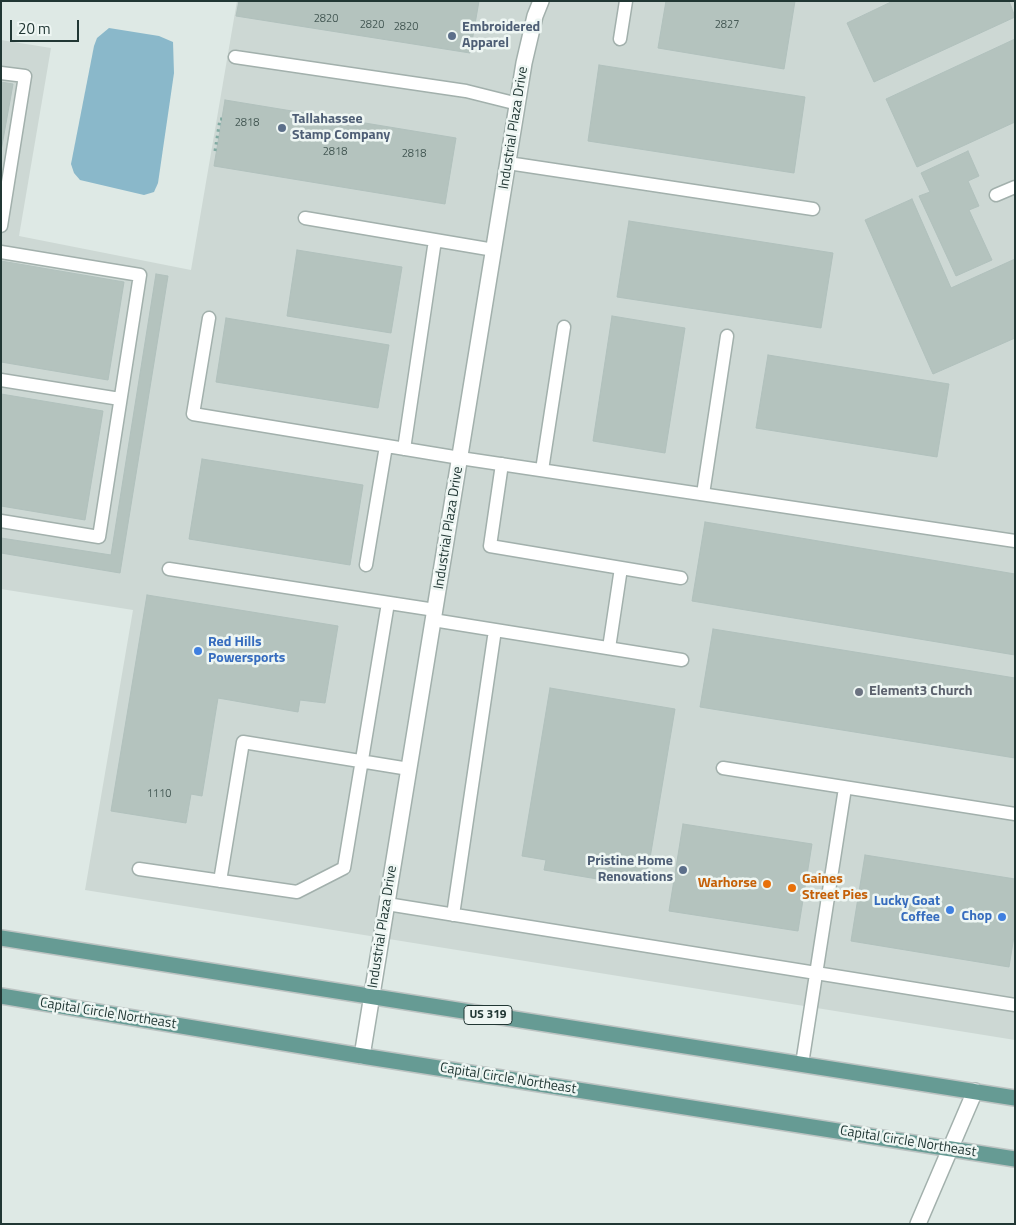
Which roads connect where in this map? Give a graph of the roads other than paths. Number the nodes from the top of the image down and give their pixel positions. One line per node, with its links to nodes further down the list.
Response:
1 (542, 1): 6 (street, Industrial Plaza Drive)
2 (626, 1): 3 (lane)
3 (620, 39)
4 (235, 57): 6 (lane)
5 (1, 73): 12 (lane)
6 (518, 104): 7 (street, Industrial Plaza Drive)
7 (508, 163): 10 (lane); 14 (street, Industrial Plaza Drive)
8 (1015, 187): 9 (lane)
9 (996, 195)
10 (812, 209)
11 (305, 218): 13 (lane)
12 (1, 226)
13 (435, 240): 14 (lane); 22 (lane)
14 (494, 250): 23 (street, Industrial Plaza Drive)
15 (1, 252): 20 (lane)
16 (209, 318): 21 (lane)
17 (564, 327): 25 (lane)
18 (727, 336): 26 (lane)
19 (1, 380): 20 (lane)
20 (120, 400): 27 (lane)
21 (386, 446): 22 (lane); 29 (lane)
22 (404, 449): 23 (lane)
23 (460, 458): 24 (lane); 34 (street, Industrial Plaza Drive)
24 (502, 464): 25 (lane); 30 (lane)
25 (542, 470): 26 (lane)
26 (703, 494): 28 (lane)
27 (1, 521)
28 (1015, 541)
29 (366, 565)
30 (621, 568): 32 (lane); 36 (lane)
31 (169, 569): 33 (lane)
32 (682, 578)
33 (388, 603): 34 (lane); 38 (lane)
34 (434, 615): 35 (lane); 40 (street, Industrial Plaza Drive)
35 (495, 630): 36 (lane); 46 (lane)
36 (609, 648): 37 (lane)
37 (682, 660)
38 (362, 761): 40 (lane); 44 (lane); 44 (lane)
39 (723, 768): 41 (lane)
40 (409, 769): 45 (street, Industrial Plaza Drive)
41 (845, 788): 42 (lane); 48 (lane)
42 (1015, 814)
43 (139, 869): 44 (lane)
44 (220, 881)
45 (387, 904): 46 (lane); 50 (street, Industrial Plaza Drive)
46 (453, 915): 48 (lane)
47 (1, 938): 50 (main road, US 319)
48 (816, 973): 51 (lane); 53 (lane)
49 (1, 996): 52 (main road, Capital Circle Northeast)
50 (372, 996): 52 (street, Industrial Plaza Drive); 53 (main road, US 319)
51 (1015, 1005)
52 (362, 1056): 56 (main road, Capital Circle Northeast)
53 (802, 1064): 54 (main road, US 319)
54 (975, 1091): 55 (main road, US 319); 56 (street)
55 (1015, 1098)
56 (951, 1148): 57 (main road, Capital Circle Northeast); 58 (street)
57 (1015, 1159)
58 (918, 1224)

